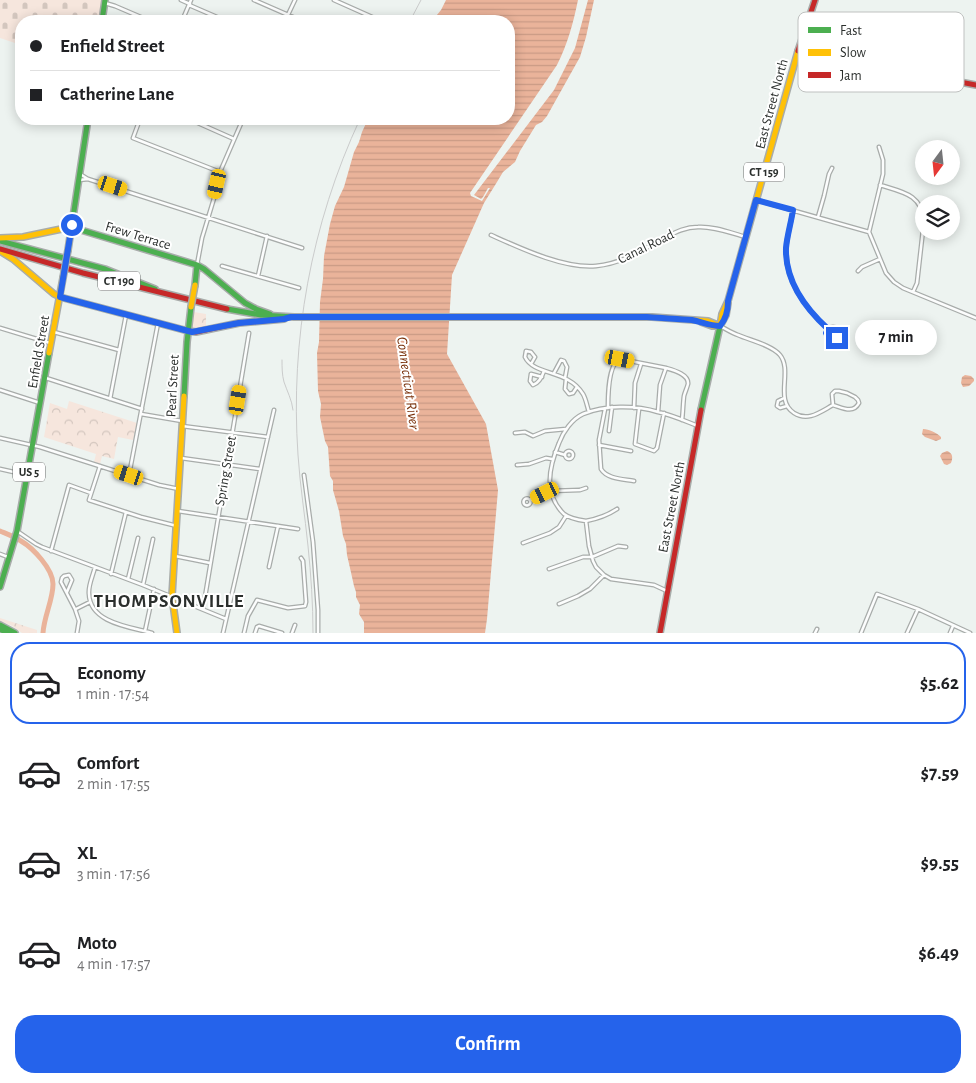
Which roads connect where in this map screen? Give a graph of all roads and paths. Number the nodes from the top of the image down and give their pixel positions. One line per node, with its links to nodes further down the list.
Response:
1 (181, 0): 8 (street)
2 (191, 0): 8 (street)
3 (254, 0): 14 (street)
4 (295, 0): 14 (street)
5 (334, 0): 15 (street)
6 (815, 0): 9 (main road, East Street North / CT 159)
7 (105, 2): 10 (main road); 11 (street)
8 (189, 4): 12 (street); 13 (street)
9 (811, 12)
10 (103, 15)
11 (136, 15)
12 (184, 15)
13 (213, 15)
14 (288, 15)
15 (368, 15)
16 (798, 51): 28 (main road, East Street North / CT 159)
17 (87, 125): 25 (main road, Enfield Street / US 5)
18 (138, 125): 24 (street)
19 (202, 125): 21 (street)
20 (240, 125): 21 (street, Pearl Street)
21 (234, 139): 24 (street, Pearl Street)
22 (879, 147): 27 (street)
23 (832, 168): 30 (street)
24 (220, 172): 31 (street, Pearl Street)
25 (80, 177): 26 (street); 26 (street); 32 (main road, Enfield Street / US 5)
26 (88, 179): 31 (street)
27 (880, 185): 33 (street); 46 (street)
28 (756, 200): 29 (street); 36 (main road, East Street North / CT 159)
29 (793, 210): 30 (street); 56 (street)
30 (818, 217): 33 (street)
31 (208, 218): 35 (street); 41 (street, Pearl Street)
32 (72, 227): 37 (main road); 41 (main road, Frew Terrace); 48 (main road, Enfield Street / US 5, bridge)
33 (869, 232): 40 (street)
34 (491, 235): 36 (street, Canal Road)
35 (267, 236): 38 (street); 44 (street)
36 (746, 237): 54 (main road, East Street North / CT 159)
37 (0, 240): 47 (main road, CT 190)
38 (302, 248)
39 (0, 250): 47 (main road, CT 190); 48 (main road)
40 (880, 260): 43 (street); 46 (street)
41 (197, 266): 50 (main road, Frew Terrace); 57 (main road, Pearl Street, bridge)
42 (222, 266): 44 (street)
43 (858, 271)
44 (258, 276): 45 (street)
45 (299, 288)
46 (913, 292): 52 (street)
47 (164, 293): 50 (main road, CT 190)
48 (60, 297): 49 (main road); 58 (main road, Enfield Street / US 5)
49 (126, 314): 53 (main road); 61 (street)
50 (275, 316): 51 (main road, CT 190)
51 (293, 317): 54 (main road, CT 190, bridge); 57 (main road)
52 (976, 318)
53 (158, 323): 57 (main road); 80 (street)
54 (720, 326): 72 (street); 88 (main road, East Street North / CT 159)
55 (0, 328): 60 (street)
56 (828, 329): 56 (street)
57 (188, 331): 87 (main road, Pearl Street)
58 (54, 332): 60 (main road, Enfield Street / US 5); 61 (street)
59 (249, 333): 91 (street, Spring Street)
60 (52, 343): 67 (main road, Enfield Street / US 5)
61 (119, 350): 73 (street)
62 (531, 364): 62 (street); 65 (street)
63 (641, 364): 64 (street); 77 (street); 78 (street)
64 (666, 368): 83 (street); 86 (street)
65 (544, 371): 66 (street); 68 (street)
66 (554, 373): 69 (street); 69 (street)
67 (46, 378): 73 (street); 74 (main road, Enfield Street / US 5)
68 (542, 378): 68 (street)
69 (566, 378): 70 (street); 70 (street)
70 (577, 387): 82 (street)
71 (0, 390): 74 (street)
72 (784, 398): 76 (street); 76 (street)
73 (110, 399): 80 (street)
74 (41, 404): 96 (main road, Enfield Street / US 5)
75 (833, 405): 75 (street); 76 (street)
76 (787, 406)
77 (608, 408): 78 (street); 82 (street); 90 (street); 95 (street)
78 (634, 408): 79 (street)
79 (639, 408): 83 (street); 85 (street)
80 (142, 409): 84 (street)
81 (274, 410): 93 (street)
82 (589, 412): 89 (street)
83 (658, 412): 85 (street)
84 (141, 414): 87 (street); 108 (street)
85 (664, 414): 86 (street)
86 (682, 420): 88 (street)
87 (182, 424): 91 (street); 100 (main road, Pearl Street)
88 (698, 426): 147 (main road, East Street North / CT 159)
89 (566, 429): 92 (street); 98 (street)
90 (609, 430)
91 (232, 432): 93 (street); 102 (street, Spring Street)
92 (515, 433)
93 (268, 437): 106 (street)
94 (0, 438): 96 (street)
95 (599, 445): 97 (street); 110 (street)
96 (34, 446): 104 (street); 107 (main road, Enfield Street / US 5)
97 (631, 451)
98 (555, 452): 99 (street); 101 (street)
99 (565, 454)
100 (181, 458): 102 (street); 111 (main road, Pearl Street)
101 (552, 459): 103 (street); 113 (street)
102 (227, 464): 106 (street); 120 (street, Spring Street)
103 (517, 465)
104 (100, 466): 108 (street); 114 (street)
105 (0, 469): 107 (street)
106 (260, 469): 121 (street)
107 (28, 475): 126 (main road, Enfield Street / US 5)
108 (129, 475): 111 (street)
109 (304, 475): 172 (street)
110 (634, 481)
111 (178, 488): 117 (main road, Pearl Street)
112 (586, 488): 113 (street)
113 (551, 491): 115 (street); 119 (street)
114 (92, 493): 118 (street); 131 (street)
115 (530, 500)
116 (617, 509): 122 (street)
117 (178, 511): 120 (street); 123 (main road, Pearl Street)
118 (126, 512): 123 (street); 141 (street)
119 (566, 516): 122 (street); 129 (street)
120 (218, 517): 121 (street); 137 (street, Spring Street)
121 (249, 522): 124 (street); 155 (street)
122 (586, 522): 136 (street)
123 (177, 526): 133 (main road, Pearl Street)
124 (278, 526): 125 (street); 138 (street)
125 (298, 529)
126 (17, 533): 131 (street); 134 (main road, Enfield Street / US 5)
127 (138, 538): 143 (street)
128 (153, 539): 144 (street)
129 (523, 543)
130 (626, 547): 136 (street)
131 (51, 551): 139 (street)
132 (0, 554): 134 (street)
133 (175, 556): 137 (street); 149 (main road, Pearl Street)
134 (10, 558): 145 (main road, Enfield Street / US 5)
135 (300, 558): 168 (street)
136 (592, 558): 140 (street); 142 (street)
137 (211, 563): 153 (street, Spring Street)
138 (269, 567)
139 (96, 568): 141 (street); 150 (street)
140 (549, 569)
141 (111, 574): 143 (street)
142 (604, 575): 147 (street); 151 (street)
143 (128, 580): 144 (street)
144 (143, 585): 146 (street)
145 (0, 587)
146 (154, 589): 149 (street); 161 (street)
147 (667, 591): 173 (main road, East Street North / CT 159)
148 (67, 592): 148 (street); 152 (street)
149 (172, 596): 153 (street); 166 (main road, Pearl Street)
150 (90, 602): 152 (street); 161 (street)
151 (559, 604)
152 (75, 609): 164 (street)
153 (203, 609): 155 (street)
154 (918, 609): 158 (street); 175 (street); 176 (street)
155 (226, 619): 167 (street)
156 (295, 624): 171 (street)
157 (0, 625): 163 (main road)
158 (954, 626): 177 (street); 178 (street)
159 (0, 629): 162 (main road)
160 (817, 629): 174 (street)
161 (145, 631): 165 (street)
162 (7, 633)
163 (15, 633)
164 (77, 633)
165 (152, 633)
166 (177, 633)
167 (223, 633)
168 (244, 633)
169 (255, 633): 170 (street)
170 (282, 633)
171 (292, 633)
172 (318, 633)
173 (660, 633)
174 (815, 633)
175 (861, 633)
176 (908, 633)
177 (950, 633)
178 (970, 633)

